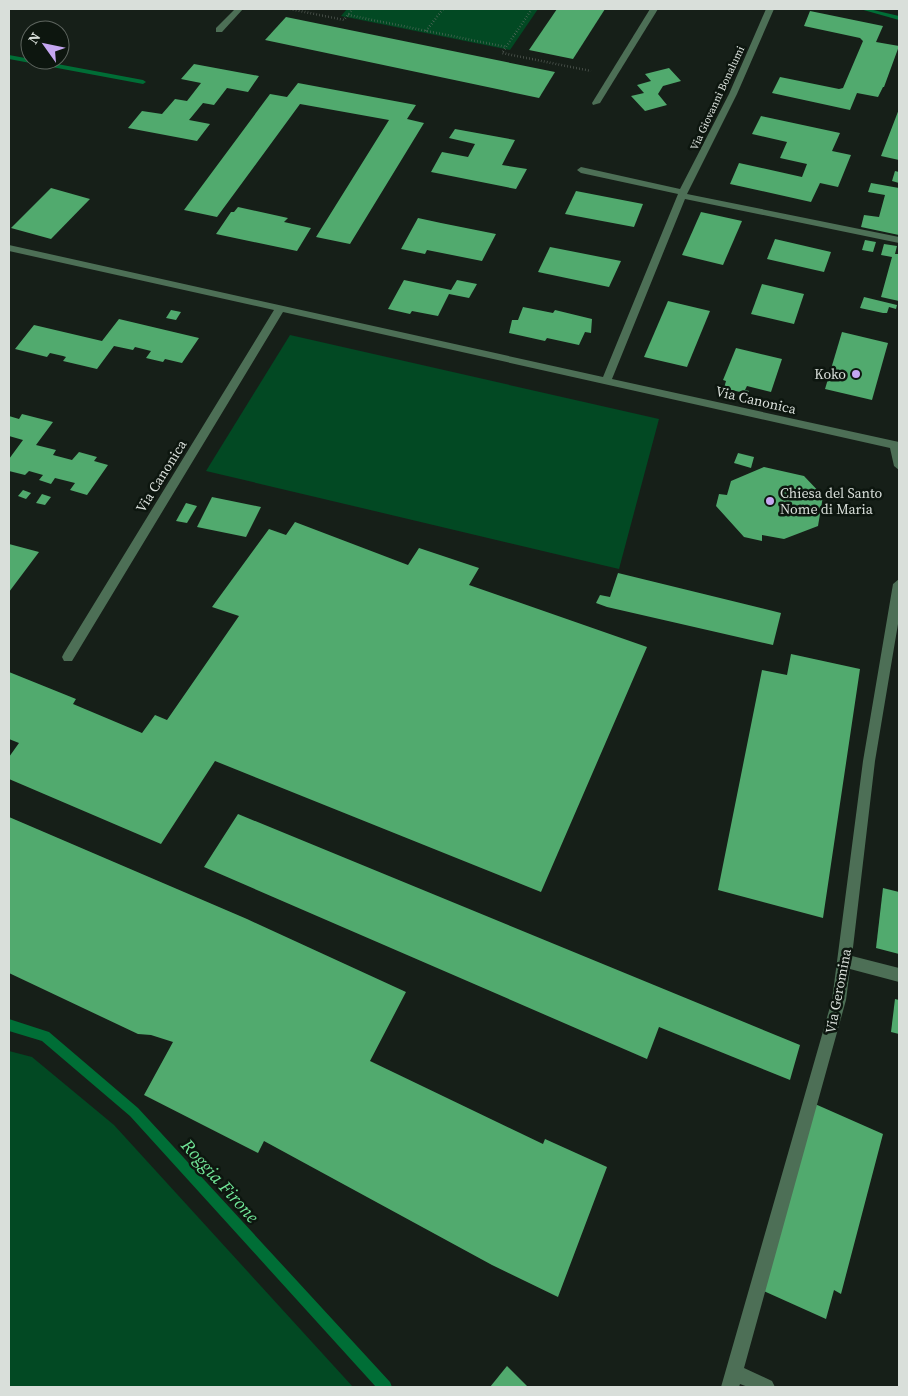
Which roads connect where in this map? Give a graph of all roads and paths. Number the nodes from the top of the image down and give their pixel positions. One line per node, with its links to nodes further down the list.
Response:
1 (239, 9): 9 (street)
2 (290, 9): 8 (path)
3 (354, 9): 8 (path)
4 (443, 9): 10 (path)
5 (532, 9): 11 (path)
6 (654, 9): 12 (street)
7 (770, 9): 15 (street, Via Giovanni Bonalumi)
8 (348, 15): 10 (path)
9 (219, 30)
10 (426, 30): 11 (path)
11 (506, 47): 12 (path)
12 (613, 76): 13 (street)
13 (596, 103)
14 (581, 170): 15 (street)
15 (683, 194): 16 (street); 19 (street)
16 (899, 240)
17 (9, 248): 18 (street, Via Canonica)
18 (278, 309): 19 (street, Via Canonica); 23 (street, Via Canonica)
19 (606, 382): 20 (street, Via Canonica)
20 (897, 446): 21 (street)
21 (899, 466)
22 (899, 584): 24 (street, Via Geromina)
23 (68, 657)
24 (844, 961): 25 (street); 26 (street, Via Geromina)
25 (899, 976)
26 (732, 1380): 27 (street)
27 (766, 1387)

